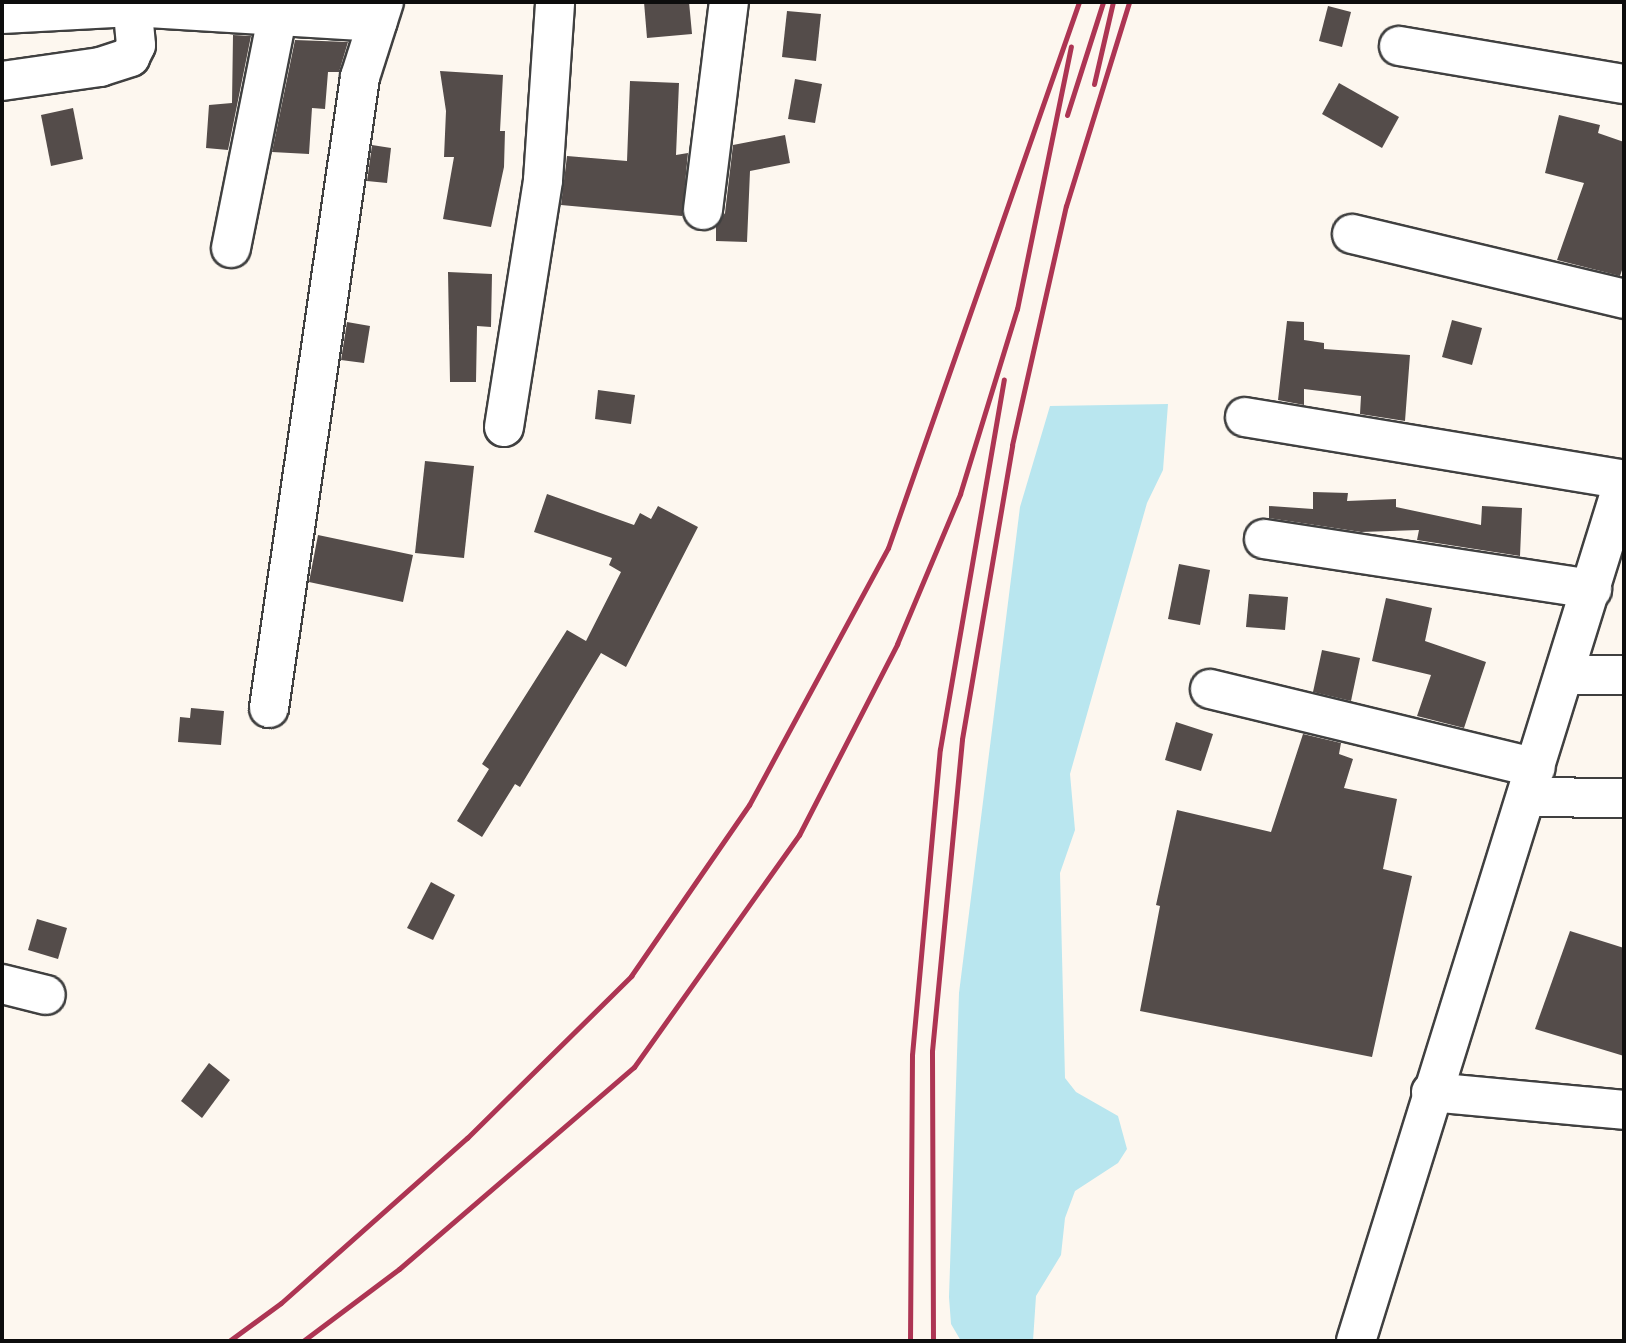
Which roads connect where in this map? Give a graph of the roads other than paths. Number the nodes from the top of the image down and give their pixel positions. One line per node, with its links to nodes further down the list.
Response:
1 (555, 2): 15 (street)
2 (729, 2): 10 (street)
3 (132, 4): 5 (street); 6 (street); 8 (street)
4 (381, 12): 6 (street); 22 (street)
5 (2, 14)
6 (277, 17): 12 (street)
7 (1399, 46): 9 (street)
8 (2, 81)
9 (1624, 84)
10 (703, 210)
11 (1352, 234): 13 (street)
12 (231, 248)
13 (1624, 299)
14 (1245, 417): 16 (street)
15 (504, 427)
16 (1624, 480): 18 (street)
17 (1264, 539): 18 (street)
18 (1592, 589): 20 (street)
19 (1624, 675): 20 (street)
20 (1567, 676): 23 (street)
21 (1210, 689): 23 (street)
22 (269, 708)
23 (1531, 782): 24 (street); 27 (street)
24 (1624, 798)
25 (2, 984): 26 (street)
26 (46, 995)
27 (1431, 1092): 28 (street); 29 (street)
28 (1624, 1110)
29 (1356, 1341)

